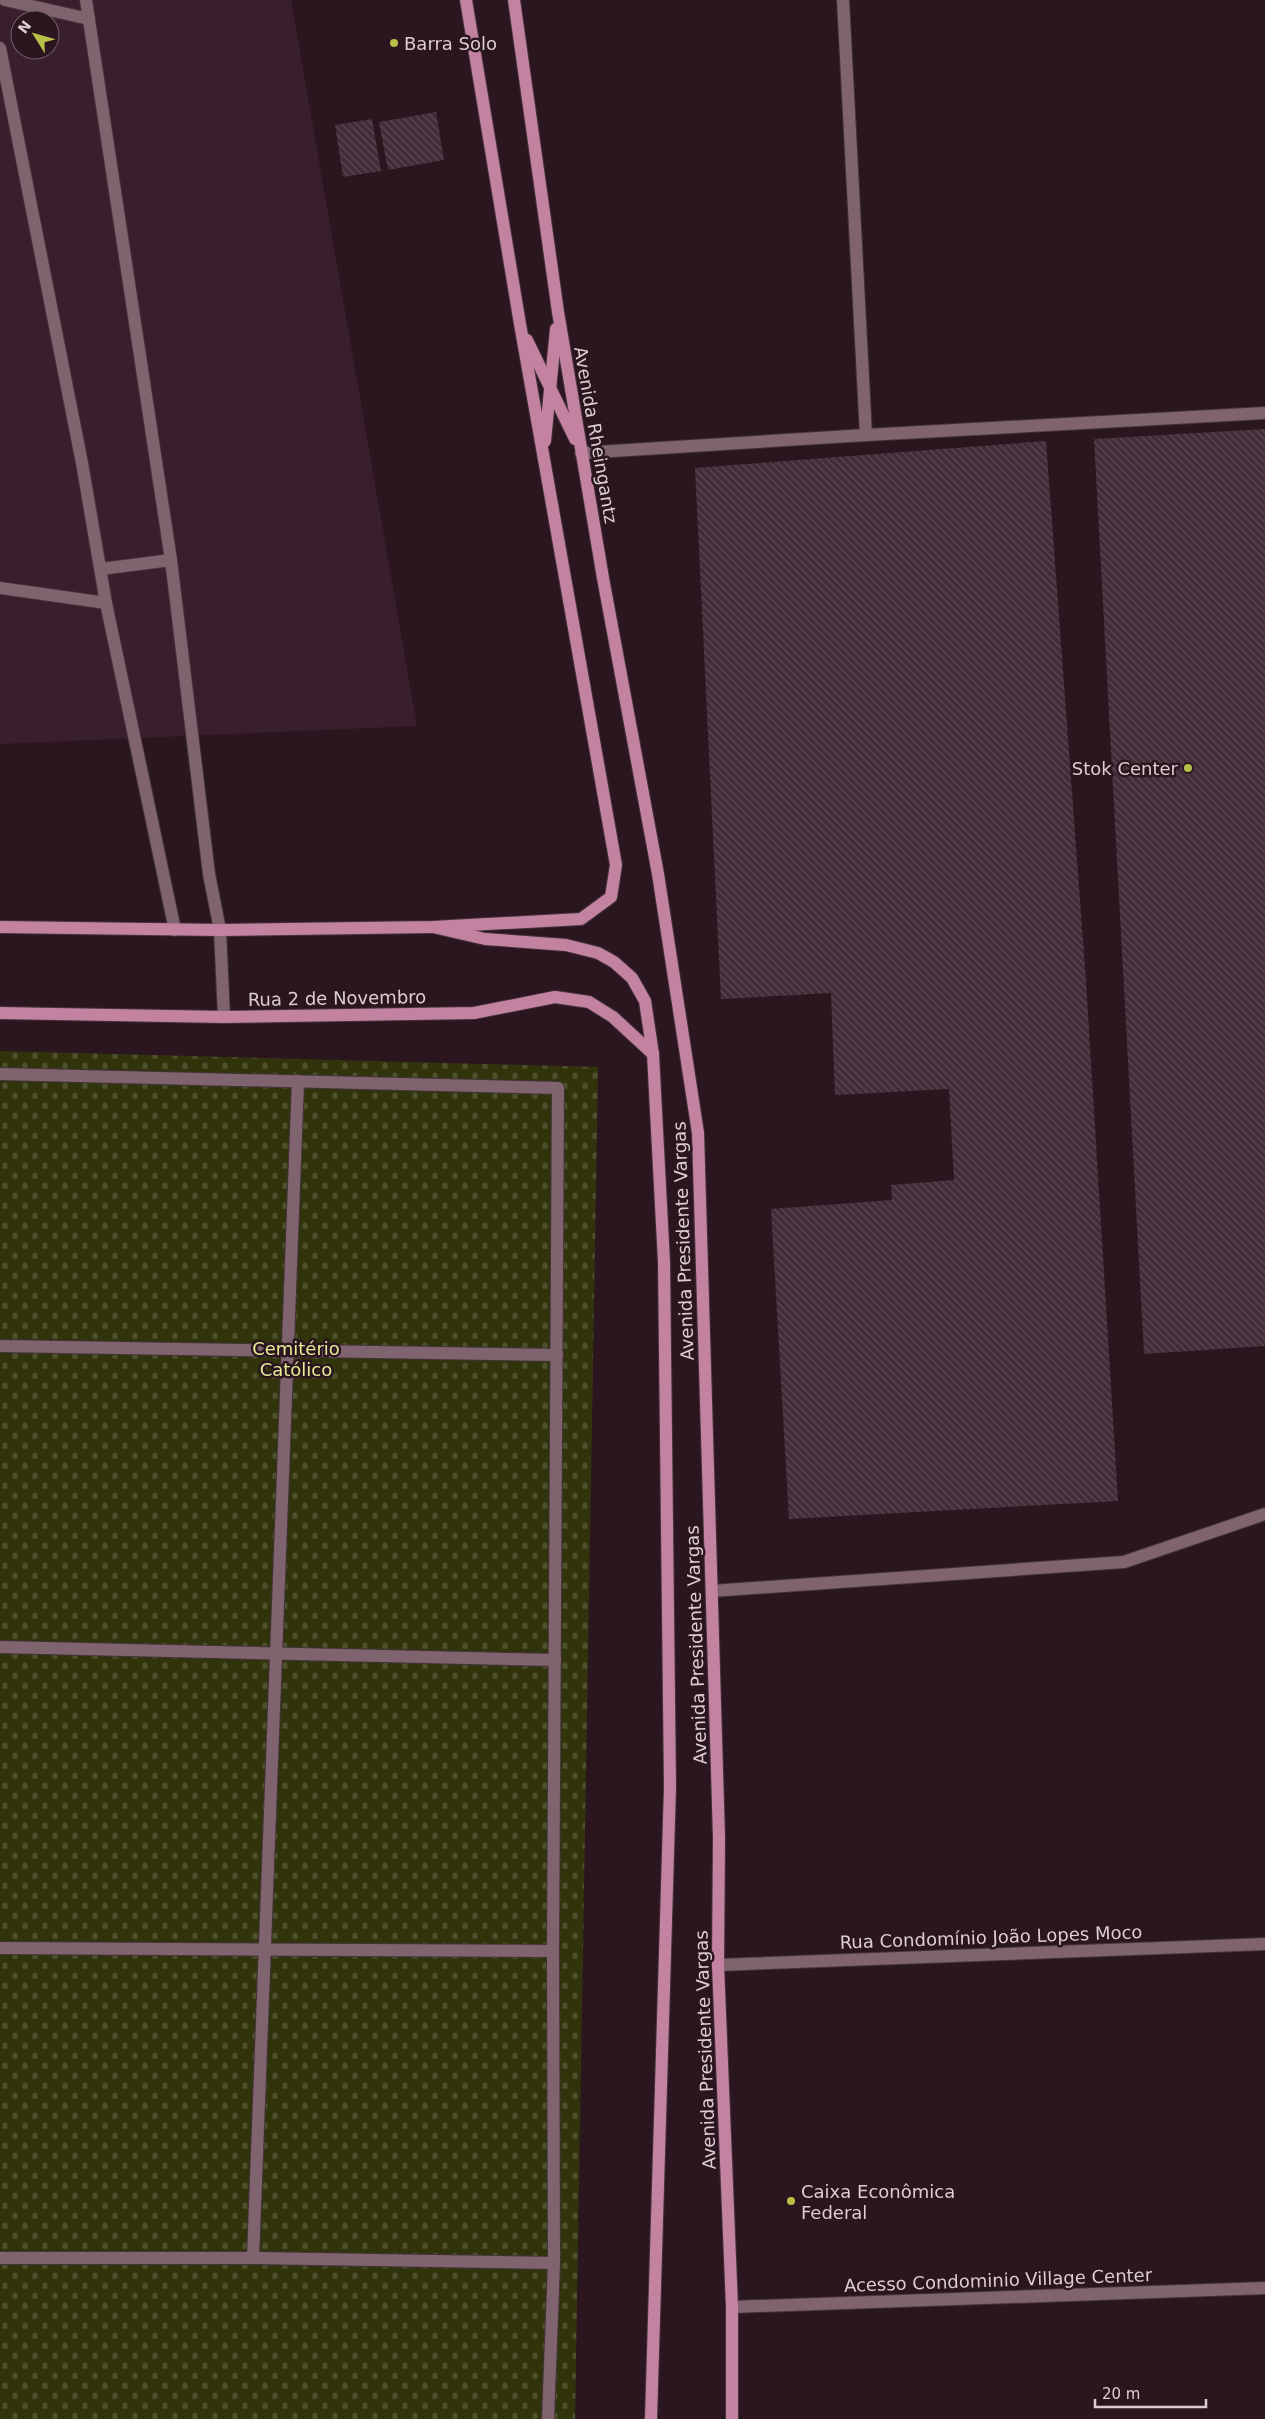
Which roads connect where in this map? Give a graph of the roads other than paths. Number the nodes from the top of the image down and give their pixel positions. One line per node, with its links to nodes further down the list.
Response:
1 (5, 0): 6 (street)
2 (86, 0): 6 (street)
3 (466, 0): 9 (main road)
4 (514, 0): 8 (main road, Avenida Rheingantz)
5 (843, 0): 12 (street)
6 (89, 19): 15 (street)
7 (0, 48): 16 (street)
8 (558, 312): 10 (main road); 13 (main road, Avenida Rheingantz)
9 (520, 324): 10 (main road); 14 (main road)
10 (550, 388): 13 (main road); 14 (main road)
11 (1265, 413): 12 (street)
12 (866, 435): 13 (street)
13 (581, 453): 19 (main road, Avenida Rheingantz)
14 (544, 458): 21 (main road)
15 (172, 560): 16 (street); 23 (street)
16 (101, 569): 18 (street)
17 (0, 588): 18 (street)
18 (106, 603): 22 (street)
19 (658, 874): 33 (main road, Avenida Presidente Vargas)
20 (0, 927): 22 (main road)
21 (433, 927): 23 (main road); 26 (main road, Avenida Presidente Vargas)
22 (175, 930): 23 (main road)
23 (220, 930): 25 (street)
24 (0, 1013): 25 (main road, Rua 2 de Novembro)
25 (224, 1017): 26 (main road, Rua 2 de Novembro)
26 (653, 1054): 48 (main road, Avenida Presidente Vargas)
27 (0, 1074): 28 (street)
28 (298, 1081): 30 (street); 31 (street)
29 (0, 1346): 30 (street)
30 (288, 1351): 31 (street); 35 (street)
31 (557, 1355): 36 (street)
32 (1265, 1514): 33 (street)
33 (712, 1591): 41 (main road, Avenida Presidente Vargas)
34 (0, 1646): 35 (street)
35 (276, 1654): 36 (street); 39 (street)
36 (555, 1660): 40 (street)
37 (1265, 1944): 41 (street, Rua Condomínio João Lopes Moco)
38 (0, 1948): 39 (street)
39 (265, 1950): 40 (street); 43 (street)
40 (553, 1951): 44 (street)
41 (718, 1965): 46 (main road, Avenida Presidente Vargas)
42 (0, 2258): 43 (street)
43 (253, 2258): 44 (street)
44 (554, 2263): 47 (street)
45 (1265, 2288): 46 (street, Acesso Condominio Village Center)
46 (732, 2307): 49 (main road, Avenida Presidente Vargas)
47 (548, 2419)
48 (650, 2419)
49 (732, 2419)

